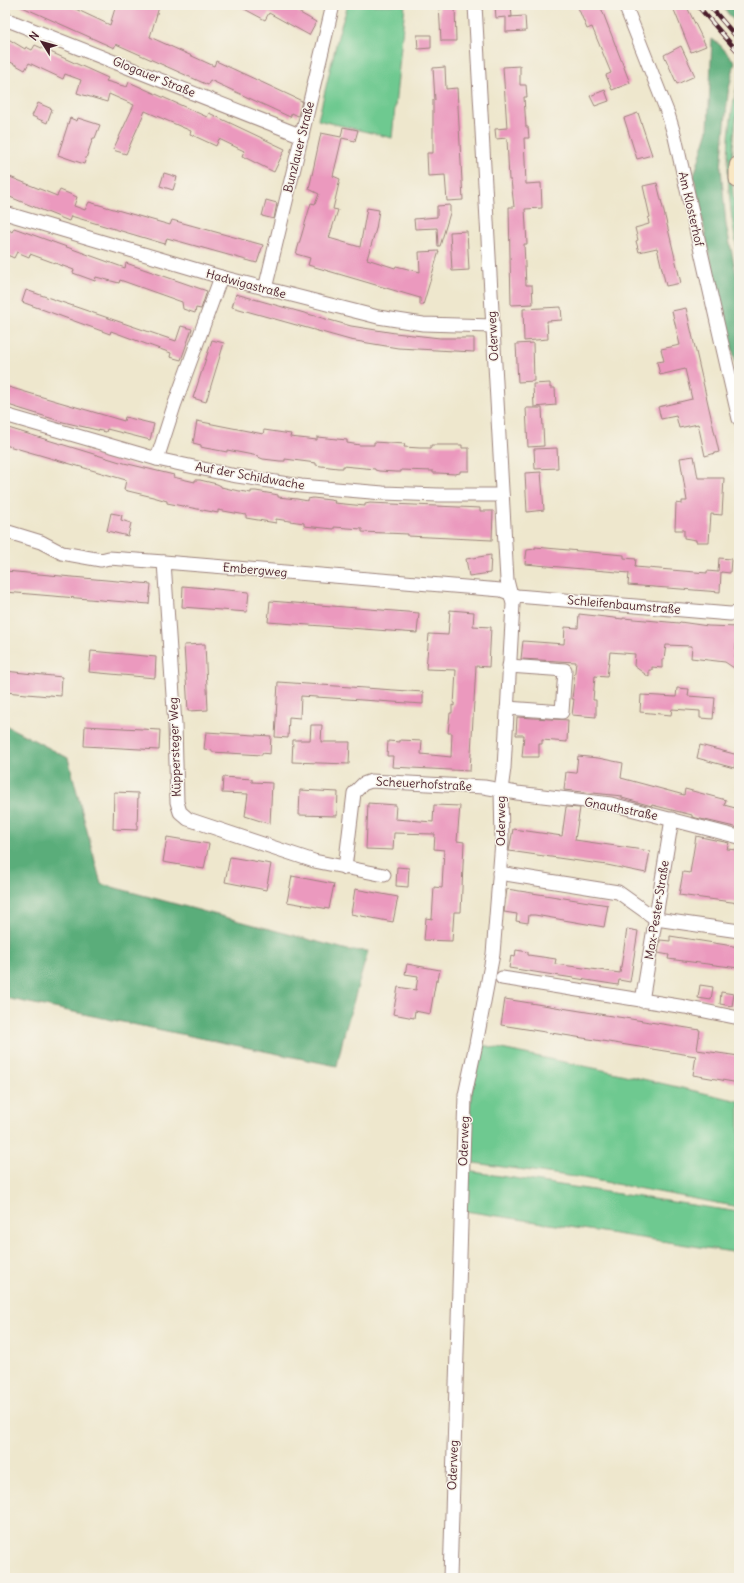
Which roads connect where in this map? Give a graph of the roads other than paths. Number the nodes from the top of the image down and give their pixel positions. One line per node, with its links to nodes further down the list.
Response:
1 (475, 5): 11 (street, Oderweg)
2 (625, 5): 13 (street, Am Klosterhof)
3 (332, 6): 5 (street, Bunzlauer Straße)
4 (5, 19): 5 (street, Glogauer Straße)
5 (302, 136): 10 (street, Bunzlauer Straße)
6 (739, 166): 7 (main road)
7 (739, 179)
8 (5, 213): 9 (street, Hadwigastraße)
9 (221, 277): 10 (street, Hadwigastraße); 14 (street)
10 (265, 289): 11 (street, Hadwigastraße)
11 (493, 326): 15 (street, Oderweg)
12 (5, 415): 14 (street, Auf der Schildwache)
13 (739, 419)
14 (157, 459): 15 (street, Auf der Schildwache)
15 (502, 495): 18 (street, Oderweg)
16 (5, 531): 17 (street, Embergweg)
17 (164, 562): 18 (street, Embergweg); 25 (street, Küppersteger Weg)
18 (510, 593): 19 (street, Schleifenbaumstraße); 20 (street, Oderweg)
19 (739, 614)
20 (509, 666): 21 (street, Oderweg); 21 (street)
21 (507, 708): 22 (street, Oderweg)
22 (501, 790): 23 (street, Gnauthstraße); 25 (street, Scheuerhofstraße); 26 (street, Oderweg)
23 (672, 819): 24 (street, Gnauthstraße); 28 (street, Max-Pester-Straße)
24 (739, 837)
25 (345, 868): 27 (street, Küppersteger Weg)
26 (499, 873): 28 (street); 33 (street, Oderweg)
27 (384, 875)
28 (656, 919): 29 (street); 31 (street, Max-Pester-Straße)
29 (739, 931)
30 (502, 978): 31 (street)
31 (642, 1001): 32 (street)
32 (739, 1018)
33 (450, 1578)

